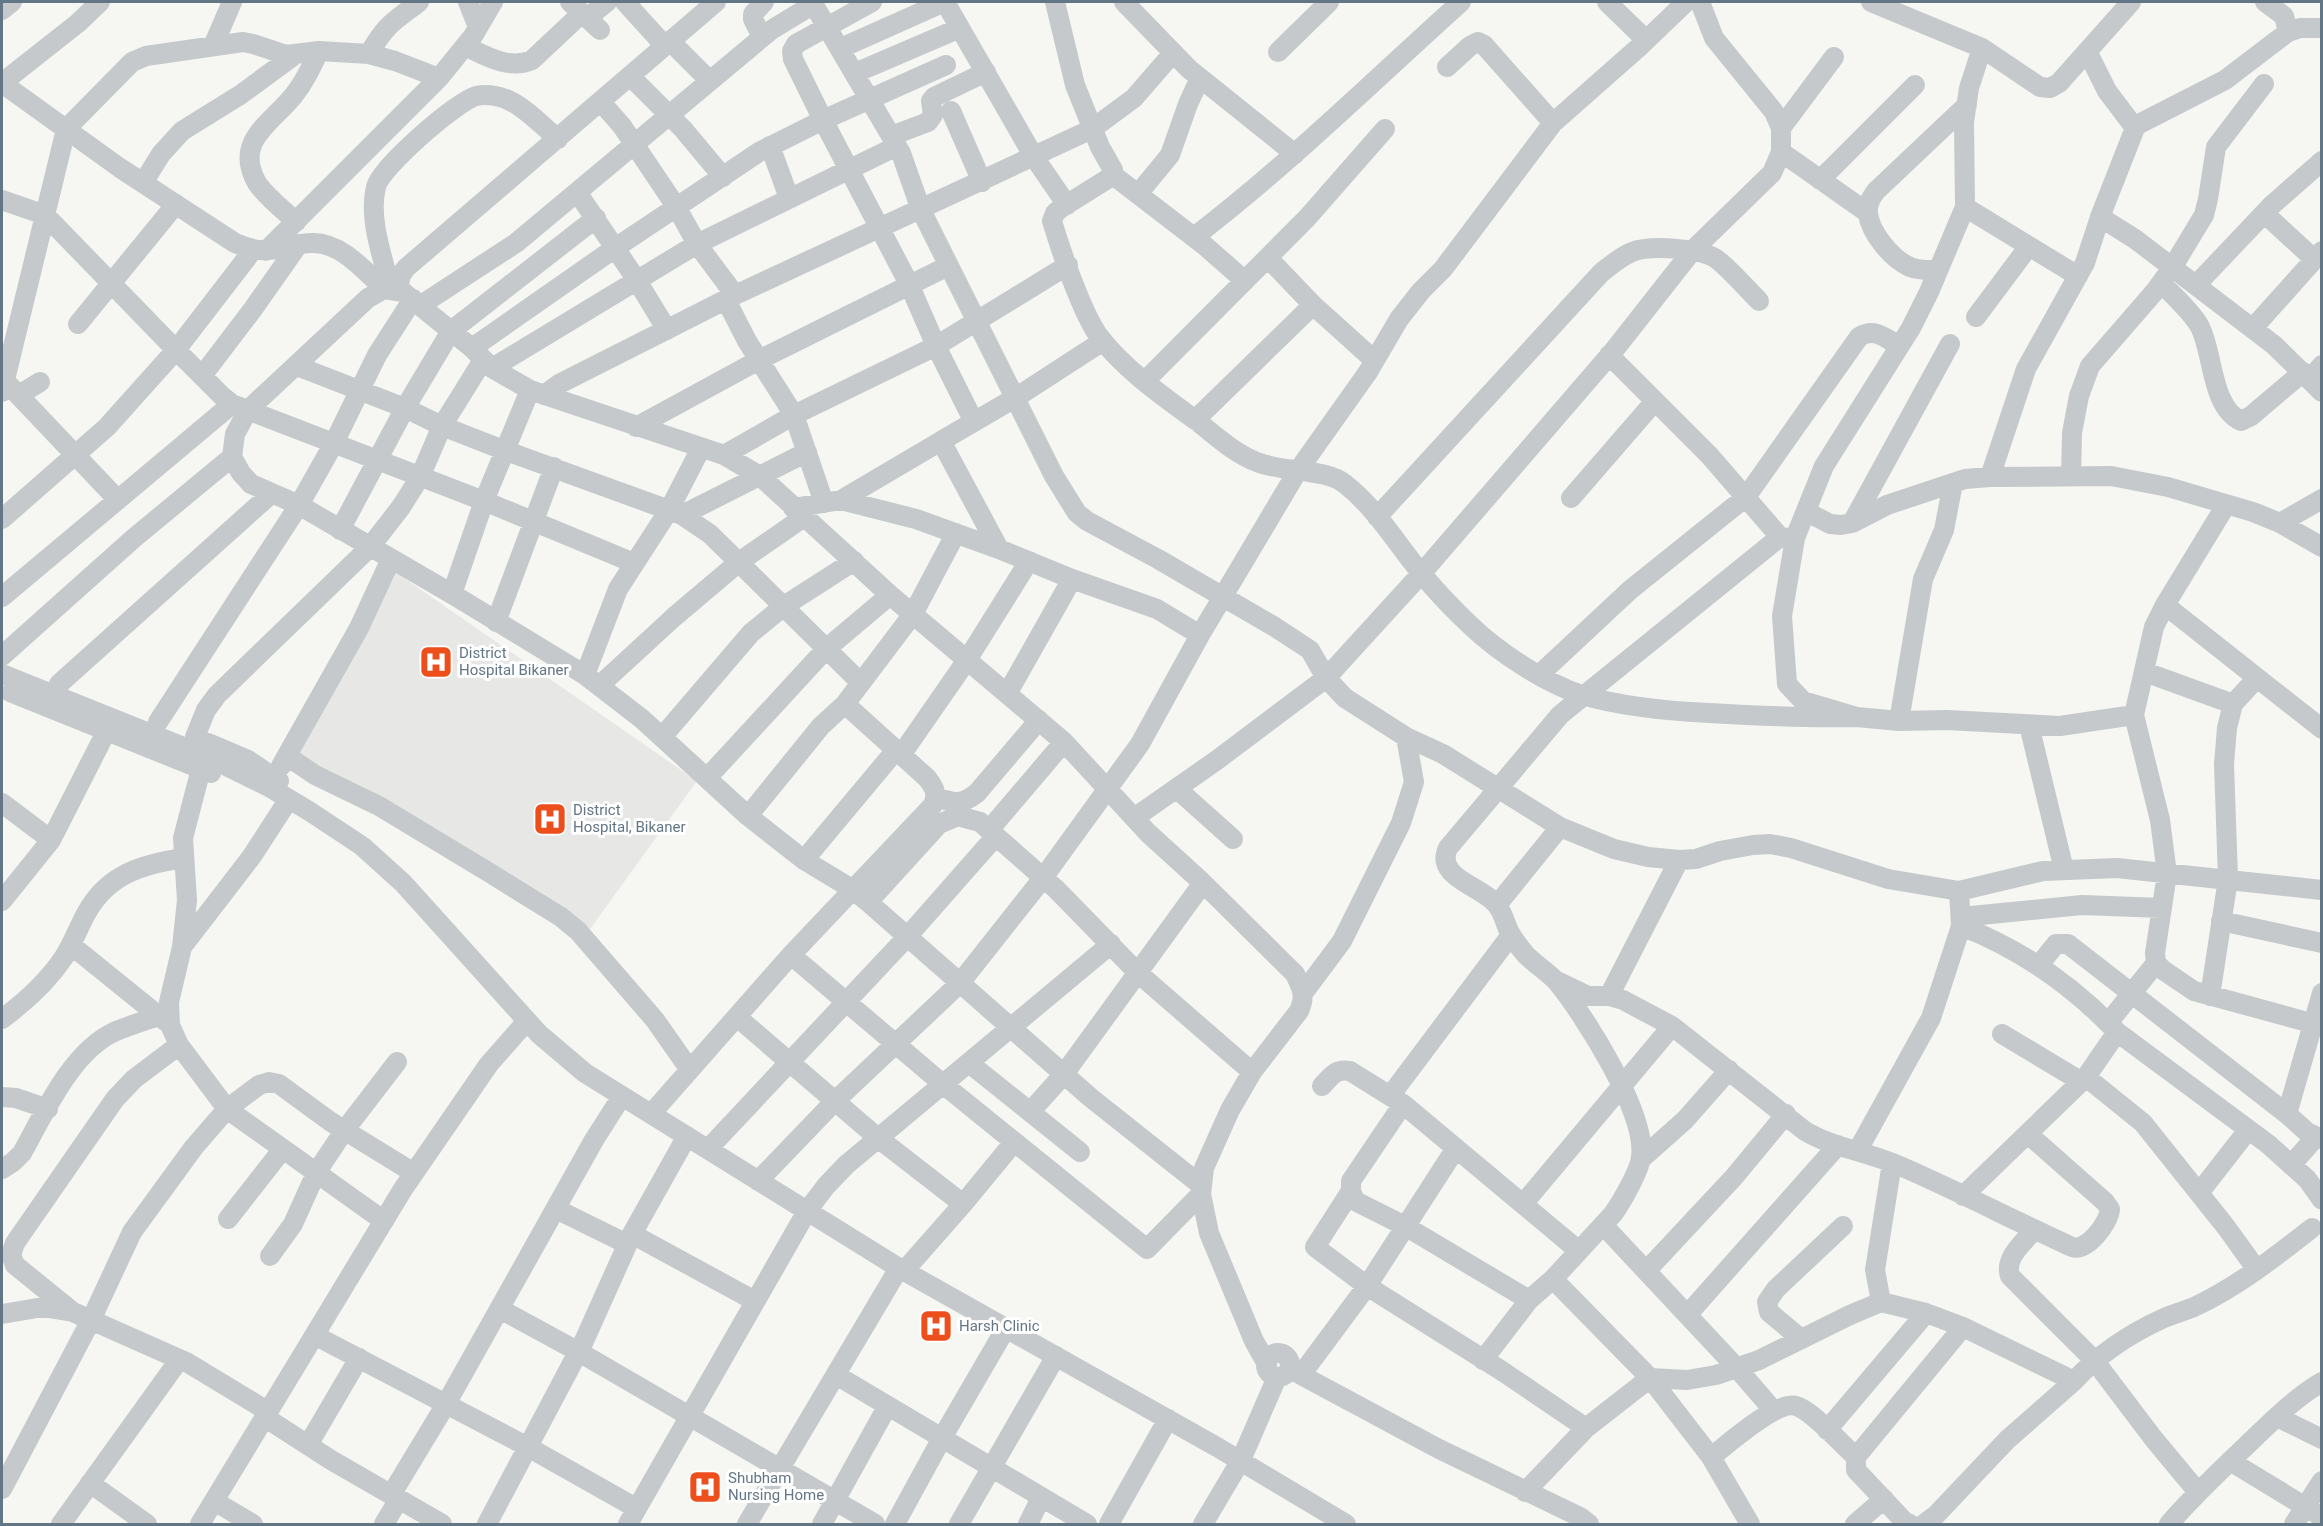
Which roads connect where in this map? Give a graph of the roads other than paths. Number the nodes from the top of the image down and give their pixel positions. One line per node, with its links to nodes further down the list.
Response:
1 (12, 2): 24 (street)
2 (100, 2): 56 (street)
3 (232, 2): 36 (street)
4 (419, 2): 46 (street)
5 (468, 2): 28 (street)
6 (493, 2): 28 (street)
7 (607, 2): 25 (street)
8 (625, 2): 35 (street)
9 (716, 2): 35 (street)
10 (945, 2): 26 (street); 29 (street)
11 (1055, 2): 70 (street)
12 (1124, 2): 44 (street)
13 (1329, 2): 43 (street)
14 (1461, 2): 77 (street)
15 (1607, 2): 34 (street)
16 (1686, 2): 34 (street)
17 (1700, 2): 67 (street)
18 (1871, 2): 39 (street)
19 (2131, 2): 42 (street)
20 (2265, 2): 31 (street)
21 (813, 3): 27 (street); 32 (street)
22 (758, 4): 32 (street)
23 (860, 4): 27 (street)
24 (2, 10)
25 (585, 16): 37 (street)
26 (894, 24): 38 (street); 41 (street)
27 (827, 26): 38 (street); 65 (street)
28 (478, 27): 37 (street)
29 (960, 28): 33 (street); 50 (street)
30 (2322, 28): 31 (street)
31 (2288, 32): 68 (street)
32 (762, 37): 55 (street)
33 (935, 39): 41 (street); 48 (street)
34 (1646, 40): 66 (street)
35 (668, 44): 52 (street); 55 (street)
36 (213, 46): 45 (street); 69 (street)
37 (465, 46): 53 (street)
38 (841, 48): 51 (street)
39 (1982, 48): 42 (street); 62 (street)
40 (319, 51): 45 (street); 46 (street); 99 (street)
41 (904, 51): 51 (street)
42 (2087, 51): 68 (street)
43 (1278, 52)
44 (1173, 53): 54 (street); 70 (street)
45 (296, 54): 85 (street)
46 (369, 54): 53 (street)
47 (1834, 57): 67 (street)
48 (946, 65): 59 (street); 60 (street)
49 (1447, 67): 66 (street)
50 (986, 72): 59 (street); 78 (street)
51 (855, 73): 60 (street)
52 (630, 76): 61 (street); 64 (street)
53 (438, 78): 99 (street)
54 (1200, 78): 77 (street); 87 (street)
55 (710, 81): 64 (street)
56 (2, 83): 69 (street)
57 (2264, 84): 115 (street)
58 (1915, 85): 83 (street)
59 (956, 87): 73 (street)
60 (871, 99): 65 (street); 73 (street)
61 (601, 102): 72 (street); 74 (street)
62 (1967, 105): 92 (street); 95 (street)
63 (951, 111): 84 (street)
64 (669, 115): 74 (street); 82 (street)
65 (823, 120): 75 (street); 80 (street)
66 (1553, 123): 140 (street)
67 (1781, 128): 76 (street)
68 (2134, 128): 98 (street)
69 (66, 129): 85 (street); 97 (street)
70 (1092, 129): 78 (street); 81 (street)
71 (1385, 129): 111 (street)
72 (558, 139): 122 (street); 122 (street)
73 (894, 141): 80 (street); 94 (street)
74 (635, 144): 86 (street); 93 (street)
75 (770, 147): 82 (street); 88 (street)
76 (1781, 152): 83 (street); 109 (street)
77 (1295, 154): 102 (street)
78 (1034, 157): 84 (street); 91 (street)
79 (2322, 161): 96 (street)
80 (849, 169): 88 (street); 101 (street)
81 (1113, 175): 87 (street); 91 (street)
82 (723, 177): 93 (street)
83 (1820, 180): 95 (street)
84 (982, 182): 94 (street)
85 (143, 183): 90 (street)
86 (577, 192): 100 (street); 122 (street)
87 (1138, 194): 102 (street)
88 (789, 198): 104 (street)
89 (2, 200): 97 (street)
90 (176, 204): 108 (street); 120 (street)
91 (1067, 205): 112 (street)
92 (1965, 207): 106 (street); 114 (street)
93 (677, 208): 104 (street); 107 (street)
94 (921, 210): 101 (street); 113 (street)
95 (1868, 213): 114 (street)
96 (2264, 213): 110 (street); 121 (street)
97 (45, 215): 120 (street); 146 (street)
98 (2100, 217): 115 (street); 116 (street)
99 (300, 218): 105 (street); 108 (street)
100 (596, 218): 107 (street); 131 (street)
101 (878, 228): 119 (street); 123 (street)
102 (1194, 237): 118 (street)
103 (298, 244): 105 (street); 108 (street); 142 (street)
104 (697, 244): 117 (street); 123 (street)
105 (324, 245): 122 (street)
106 (2029, 246): 116 (street); 126 (street)
107 (615, 248): 117 (street); 138 (street)
108 (259, 251): 136 (street)
109 (1692, 251): 124 (street); 137 (street); 186 (street)
110 (2318, 255): 129 (street)
111 (1268, 258): 118 (street); 125 (street)
112 (1068, 265): 127 (street); 132 (street)
113 (948, 266): 119 (street); 127 (street)
114 (1938, 270): 135 (street)
115 (2167, 275): 121 (street); 143 (street); 172 (street)
116 (2079, 276): 171 (street)
117 (636, 279): 130 (street); 138 (street)
118 (1245, 281): 144 (street)
119 (909, 284): 134 (street); 139 (street)
120 (112, 285): 128 (street); 136 (street)
121 (2196, 285): 129 (street)
122 (401, 295): 131 (street); 141 (street); 147 (street)
123 (730, 298): 130 (street); 139 (street)
124 (1759, 301)
125 (1313, 304): 140 (street); 154 (street)
126 (1976, 317)
127 (976, 323): 134 (street); 149 (street)
128 (78, 324)
129 (2253, 328): 143 (street)
130 (667, 330): 148 (street)
131 (451, 331): 138 (street); 152 (street)
132 (1103, 341): 144 (street); 149 (street)
133 (1950, 344): 190 (street)
134 (936, 346): 153 (street); 155 (street)
135 (1899, 346): 175 (street); 185 (street)
136 (176, 350): 142 (street); 163 (street)
137 (1609, 355): 150 (street); 202 (street)
138 (482, 359): 148 (street); 156 (street)
139 (759, 360): 153 (street); 157 (street)
140 (1374, 360): 168 (street)
141 (297, 366): 147 (street); 151 (street)
142 (201, 376): 151 (street)
143 (2314, 377)
144 (1145, 381): 154 (street)
145 (40, 382): 146 (street)
146 (8, 389): 163 (street)
147 (360, 390): 152 (street); 159 (street)
148 (537, 392): 157 (street); 161 (street)
149 (1015, 398): 155 (street); 206 (street)
150 (1655, 401): 175 (street); 176 (street)
151 (240, 407): 159 (street); 165 (street); 178 (street)
152 (405, 408): 156 (street); 166 (street)
153 (794, 415): 162 (street); 164 (street)
154 (1195, 420): 168 (street)
155 (974, 422): 158 (street)
156 (442, 426): 161 (street); 170 (street)
157 (636, 427): 160 (street)
158 (941, 441): 180 (street); 196 (street)
159 (334, 443): 166 (street); 181 (street)
160 (701, 448): 164 (street); 183 (street)
161 (506, 451): 167 (street); 179 (street)
162 (807, 452): 169 (street); 180 (street)
163 (76, 455): 178 (street); 187 (street)
164 (724, 455): 169 (street)
165 (232, 457): 174 (street); 214 (street)
166 (378, 460): 170 (street); 191 (street)
167 (554, 467): 183 (street); 188 (street)
168 (1297, 472): 186 (street); 206 (street)
169 (760, 476): 183 (street); 184 (street)
170 (420, 477): 179 (street); 194 (street)
171 (1990, 477): 172 (street); 173 (street)
172 (2071, 477): 182 (street)
173 (1953, 483): 190 (street); 233 (street)
174 (272, 493): 181 (street); 224 (street)
175 (1746, 497): 193 (street); 219 (street)
176 (1571, 498)
177 (2322, 499): 189 (street)
178 (118, 500): 207 (street)
179 (484, 501): 188 (street); 204 (street)
180 (832, 502): 184 (street); 192 (street)
181 (299, 505): 191 (street); 234 (street)
182 (2226, 505): 189 (street); 208 (street)
183 (676, 512): 200 (street); 201 (street)
184 (798, 512): 198 (street); 200 (street)
185 (1807, 512): 190 (street); 193 (street)
186 (1377, 517): 202 (street)
187 (2, 519)
188 (534, 522): 201 (street); 211 (street)
189 (2280, 522): 195 (street)
190 (1852, 523)
191 (340, 530): 194 (street)
192 (956, 533): 196 (street); 210 (street)
193 (1787, 538): 227 (street); 231 (street)
194 (370, 547): 197 (street); 241 (street)
195 (2322, 547)
196 (999, 549): 199 (street)
197 (391, 559): 204 (street); 243 (street)
198 (854, 561): 205 (street); 209 (street)
199 (1029, 561): 203 (street); 215 (street)
200 (739, 562): 209 (street); 222 (street)
201 (634, 563): 222 (street)
202 (1421, 574): 219 (street); 220 (street)
203 (1072, 579): 212 (street); 226 (street)
204 (452, 594): 211 (street)
205 (890, 595): 210 (street); 213 (street)
206 (1223, 596): 212 (street); 220 (street)
207 (2, 597)
208 (2165, 605): 217 (street); 221 (street)
209 (784, 606): 213 (street); 239 (street)
210 (913, 614): 215 (street); 223 (street)
211 (496, 622): 222 (street)
212 (1200, 635): 246 (street)
213 (826, 649): 223 (street); 245 (street)
214 (2, 656)
215 (967, 660): 226 (street); 242 (street)
216 (2, 661): 224 (street)
217 (2145, 672): 229 (street); 230 (street)
218 (2, 674): 241 (street)
219 (1539, 675): 227 (street)
220 (1326, 678): 238 (street); 248 (street)
221 (2256, 679): 229 (street); 236 (street)
222 (592, 680): 239 (street)
223 (861, 683): 228 (street)
224 (59, 684): 234 (street)
225 (2, 689): 237 (street)
226 (1007, 694): 232 (street)
227 (1583, 695): 231 (street); 247 (street)
228 (845, 704): 242 (street); 253 (street)
229 (2233, 704): 265 (street)
230 (2134, 715): 235 (street); 263 (street)
231 (1857, 717): 233 (street)
232 (1039, 720): 240 (street); 249 (street)
233 (1899, 721): 235 (street)
234 (158, 722): 241 (street)
235 (2029, 725): 262 (street)
236 (2322, 729)
237 (106, 732): 241 (street); 258 (street)
238 (1406, 736): 247 (street); 288 (street)
239 (662, 737): 245 (street)
240 (1064, 742): 246 (street); 256 (street)
241 (197, 752): 244 (street); 250 (street); 252 (street); 259 (street)
242 (899, 752): 249 (street); 260 (street)
243 (287, 756): 244 (street); 308 (street)
244 (275, 777): 252 (street)
245 (707, 778): 253 (street)
246 (1107, 788): 254 (street); 264 (street)
247 (1497, 788): 255 (street); 272 (street)
248 (1177, 789): 254 (street); 257 (street)
249 (936, 797): 267 (street)
250 (287, 802): 252 (street); 281 (street)
251 (2, 803): 258 (street)
252 (309, 811): 297 (street)
253 (748, 816): 260 (street)
254 (1134, 818): 266 (street)
255 (1560, 827): 261 (street); 272 (street)
256 (993, 833): 264 (street); 271 (street); 277 (street)
257 (1233, 839)
258 (51, 840): 270 (street)
259 (184, 858): 280 (street); 281 (street)
260 (804, 860): 267 (street)
261 (1679, 860): 269 (street); 291 (street)
262 (2064, 870): 263 (street); 269 (street)
263 (2167, 874): 265 (street); 273 (street)
264 (1042, 878): 279 (street); 287 (street)
265 (2228, 879): 268 (street); 274 (street)
266 (1203, 883): 285 (street); 288 (street)
267 (852, 889): 271 (street); 282 (street)
268 (2322, 890)
269 (1959, 891): 275 (street)
270 (2, 901)
271 (868, 902): 277 (street)
272 (1497, 904): 276 (street)
273 (2162, 908): 275 (street); 283 (street)
274 (2221, 921): 278 (street); 292 (street)
275 (1961, 922): 284 (street); 337 (street)
276 (1511, 935): 286 (street); 318 (street)
277 (907, 937): 287 (street); 293 (street)
278 (2322, 943)
279 (1111, 944): 285 (street); 300 (street)
280 (71, 945): 295 (street); 296 (street)
281 (182, 947): 296 (street)
282 (791, 955): 293 (street); 294 (street)
283 (2156, 963): 289 (street); 292 (street)
284 (2039, 965): 289 (street); 301 (street)
285 (1138, 973): 310 (street); 311 (street)
286 (1556, 981): 291 (street); 313 (street)
287 (960, 983): 300 (street); 303 (street)
288 (1304, 992): 310 (street)
289 (2131, 993): 301 (street); 325 (street)
290 (2322, 993): 298 (street)
291 (1609, 996): 299 (street)
292 (2210, 996): 298 (street)
293 (845, 1001): 303 (street); 307 (street)
294 (737, 1017): 307 (street); 308 (street)
295 (2, 1019)
296 (164, 1020): 304 (street); 320 (street)
297 (527, 1021): 316 (street); 344 (street)
298 (2317, 1024): 325 (street)
299 (1672, 1026): 309 (street); 313 (street)
300 (1010, 1027): 306 (street); 311 (street)
301 (2113, 1027): 312 (street); 326 (street)
302 (2002, 1034): 312 (street)
303 (895, 1044): 314 (street); 319 (street)
304 (179, 1045): 321 (street); 364 (street)
305 (397, 1062): 327 (street)
306 (969, 1063): 314 (street); 322 (street)
307 (789, 1064): 319 (street); 335 (street)
308 (690, 1070): 323 (street)
309 (1730, 1070): 324 (street); 339 (street)
310 (1252, 1072): 346 (street)
311 (1064, 1074): 322 (street); 346 (street)
312 (2084, 1080): 328 (street); 348 (street)
313 (1622, 1085): 339 (street); 352 (street)
314 (944, 1086): 330 (street); 332 (street)
315 (1322, 1086): 318 (street)
316 (622, 1096): 323 (street); 353 (street)
317 (2, 1097): 320 (street)
318 (1397, 1100): 334 (street); 347 (street)
319 (834, 1102): 330 (street); 345 (street)
320 (48, 1109): 342 (street)
321 (227, 1109): 327 (street); 336 (street); 378 (street)
322 (1031, 1111): 338 (street)
323 (651, 1114): 329 (street)
324 (1786, 1114): 333 (street); 367 (street)
325 (2287, 1114): 331 (street)
326 (2248, 1130): 341 (street); 348 (street)
327 (344, 1131): 343 (street); 344 (street)
328 (2028, 1134): 349 (street); 361 (street)
329 (687, 1136): 335 (street); 362 (street)
330 (878, 1138): 351 (street); 354 (street)
331 (2319, 1138): 341 (street)
332 (1014, 1142): 346 (street); 351 (street)
333 (1838, 1145): 337 (street); 377 (street)
334 (1456, 1148): 352 (street); 359 (street)
335 (708, 1149): 345 (street)
336 (282, 1150): 343 (street); 355 (street)
337 (1858, 1150): 340 (street)
338 (1080, 1152)
339 (1641, 1159): 357 (street)
340 (1892, 1163): 349 (street); 373 (street)
341 (2292, 1165): 350 (street)
342 (2, 1169)
343 (316, 1173): 356 (street); 365 (street)
344 (414, 1173): 356 (street)
345 (758, 1181): 354 (street)
346 (1202, 1190): 390 (street)
347 (1351, 1191): 359 (street); 370 (street)
348 (2199, 1193): 368 (street)
349 (1963, 1196): 361 (street)
350 (2322, 1200)
351 (963, 1204): 366 (street)
352 (1523, 1204): 363 (street)
353 (556, 1209): 362 (street); 374 (street)
354 (807, 1211): 366 (street); 372 (street)
355 (228, 1219)
356 (384, 1221): 381 (street)
357 (1604, 1226): 363 (street); 367 (street)
358 (1843, 1226): 382 (street)
359 (1405, 1227): 370 (street); 371 (street)
360 (2318, 1227): 368 (street)
361 (2034, 1230): 388 (street)
362 (630, 1239): 372 (street); 383 (street)
363 (1579, 1251): 369 (street)
364 (6, 1254): 378 (street)
365 (270, 1256)
366 (901, 1270): 380 (street); 391 (street)
367 (1647, 1270): 377 (street)
368 (2257, 1270): 388 (street)
369 (1552, 1279): 371 (street); 392 (street)
370 (1367, 1286): 387 (street); 390 (street)
371 (1529, 1300): 387 (street)
372 (755, 1301): 399 (street)
373 (1881, 1302): 375 (street); 382 (street)
374 (500, 1309): 383 (street); 395 (street)
375 (1926, 1313): 379 (street); 403 (street)
376 (2, 1314): 378 (street)
377 (1688, 1314): 389 (street)
378 (82, 1316): 386 (street); 411 (street)
379 (1963, 1327): 393 (street); 409 (street)
380 (1006, 1328): 384 (street); 404 (street)
381 (316, 1336): 385 (street); 398 (street)
382 (1801, 1339): 389 (street)
383 (579, 1352): 399 (street); 407 (street)
384 (1056, 1356): 401 (street); 413 (street)
385 (358, 1358): 395 (street); 406 (street)
386 (179, 1360): 398 (street); 416 (street)
387 (1483, 1360): 402 (street)
388 (2094, 1360): 393 (street); 418 (street)
389 (1736, 1367): 392 (street); 397 (street)
390 (1284, 1371): 410 (street); 419 (street)
391 (836, 1375): 396 (street); 414 (street)
392 (1650, 1378): 402 (street); 408 (street)
393 (2074, 1381): 428 (street)
394 (2322, 1383): 400 (street)
395 (446, 1404): 407 (street); 420 (street)
396 (887, 1407): 404 (street); 424 (street)
397 (1773, 1410): 403 (street); 408 (street)
398 (267, 1415): 406 (street); 423 (street)
399 (688, 1416): 414 (street); 425 (street)
400 (2277, 1417): 405 (street); 412 (street)
401 (1168, 1419): 410 (street); 443 (street)
402 (1586, 1428): 419 (street)
403 (1827, 1430): 409 (street)
404 (942, 1438): 413 (street); 439 (street)
405 (2322, 1439)
406 (308, 1445): 420 (street)
407 (528, 1447): 425 (street); 435 (street)
408 (1711, 1457): 447 (street)
409 (1856, 1457): 422 (street)
410 (1240, 1460): 427 (street); 444 (street)
411 (9, 1461): 417 (street)
412 (2230, 1461): 418 (street); 426 (street)
413 (992, 1469): 421 (street); 440 (street)
414 (779, 1470): 424 (street); 436 (street)
415 (2322, 1481): 426 (street)
416 (90, 1483): 429 (street); 430 (street)
417 (2, 1489)
418 (2197, 1491): 450 (street)
419 (1525, 1492): 446 (street)
420 (395, 1497): 433 (street); 434 (street)
421 (1041, 1498): 441 (street); 442 (street)
422 (1884, 1499): 448 (street); 449 (street)
423 (214, 1501): 431 (street); 432 (street)
424 (835, 1502): 437 (street); 438 (street)
425 (632, 1516)
426 (2307, 1517)
427 (1324, 1519): 445 (street)
428 (1936, 1521)
429 (61, 1524)
430 (147, 1524)
431 (200, 1524)
432 (253, 1524)
433 (384, 1524)
434 (442, 1524)
435 (487, 1524)
436 (747, 1524)
437 (822, 1524)
438 (875, 1524)
439 (895, 1524)
440 (959, 1524)
441 (1028, 1524)
442 (1087, 1524)
443 (1109, 1524)
444 (1203, 1524)
445 (1346, 1524)
446 (1589, 1524)
447 (1750, 1524)
448 (1855, 1524)
449 (1910, 1524)
450 (2169, 1524)

